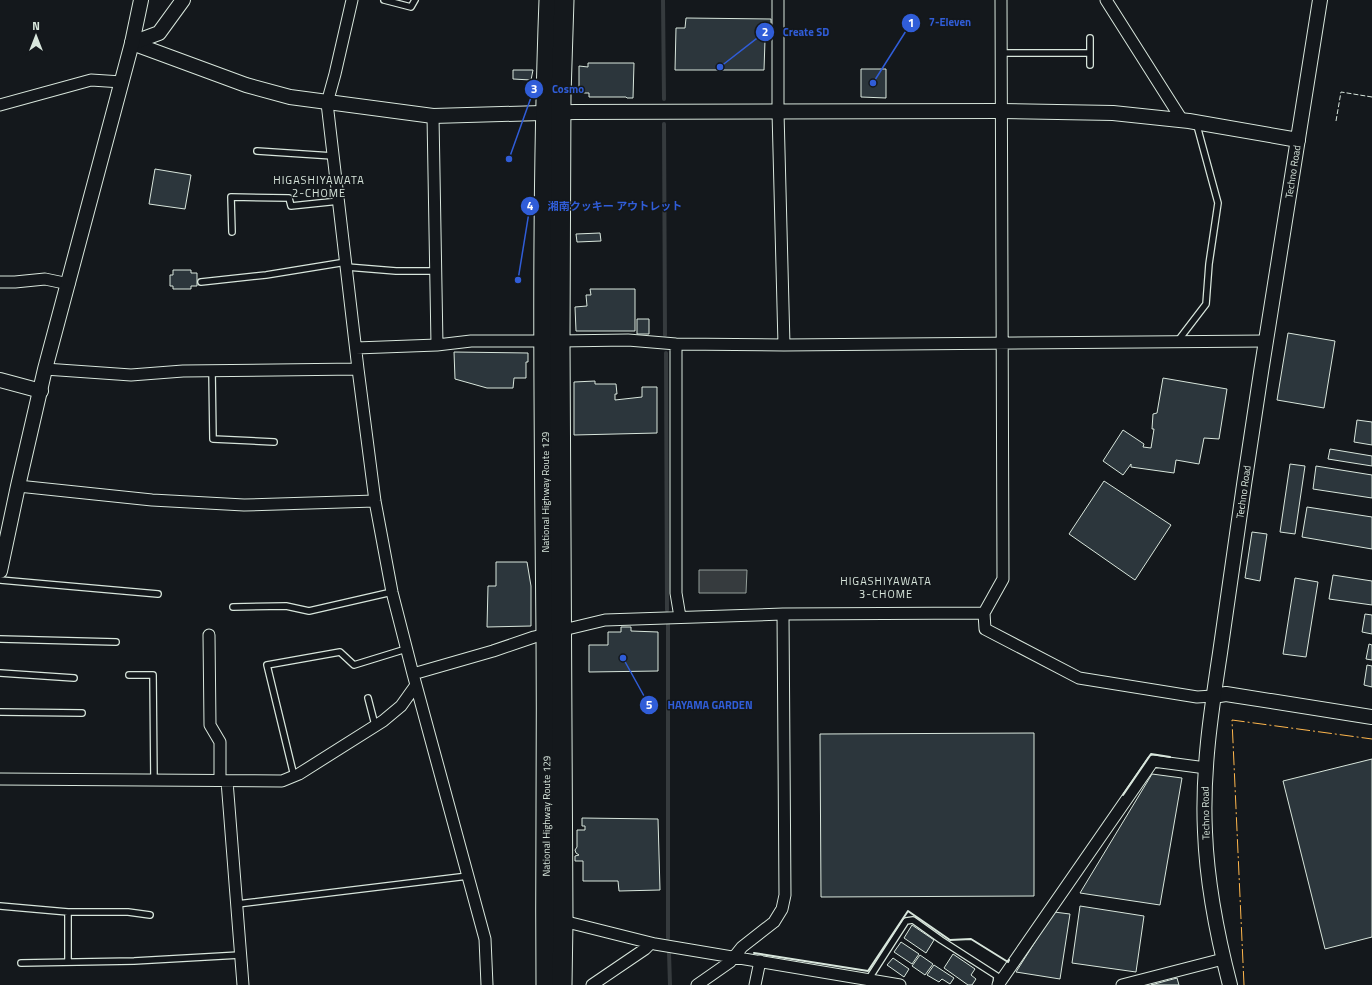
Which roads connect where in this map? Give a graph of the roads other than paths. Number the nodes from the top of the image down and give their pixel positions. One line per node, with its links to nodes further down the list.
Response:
1 (141, 0): 13 (street)
2 (183, 0): 13 (street)
3 (352, 0): 18 (street)
4 (384, 0): 5 (lane)
5 (415, 0)
6 (549, 0): 22 (highway, National Highway Route 129)
7 (564, 0): 22 (highway, National Highway Route 129)
8 (778, 0): 21 (street)
9 (1000, 0): 14 (street)
10 (1106, 0): 24 (street)
11 (1320, 0): 25 (street, Techno Road)
12 (1090, 38): 15 (lane)
13 (132, 44): 17 (street); 18 (street)
14 (1000, 53): 15 (lane); 20 (street)
15 (1090, 53): 16 (lane)
16 (1090, 65)
17 (122, 82): 19 (street); 34 (street)
18 (327, 103): 23 (street); 27 (street)
19 (0, 106)
20 (1001, 111): 21 (street); 24 (street); 39 (street)
21 (778, 112): 22 (street); 41 (street)
22 (553, 113): 23 (street); 35 (highway, National Highway Route 129)
23 (433, 116): 31 (street)
24 (1189, 121): 25 (street); 37 (lane)
25 (1298, 140): 36 (street, Techno Road)
26 (257, 152): 27 (lane)
27 (333, 156): 28 (street)
28 (339, 201): 29 (lane); 30 (street)
29 (232, 232)
30 (346, 265): 31 (lane); 33 (lane); 42 (street)
31 (436, 271): 40 (street)
32 (0, 282): 34 (street)
33 (201, 282)
34 (68, 284): 43 (street)
35 (552, 341): 38 (street); 40 (street); 59 (highway, National Highway Route 129)
36 (1266, 341): 37 (street); 69 (street, Techno Road)
37 (1177, 342): 39 (street)
38 (676, 344): 41 (street); 58 (street)
39 (1003, 344): 41 (street); 56 (street)
40 (437, 345): 42 (street)
41 (784, 345)
42 (356, 348): 44 (street)
43 (45, 369): 45 (street); 47 (street)
44 (358, 369): 45 (street); 50 (street)
45 (212, 371): 48 (lane)
46 (0, 380): 47 (street)
47 (40, 391): 49 (street)
48 (274, 442)
49 (18, 486): 50 (street); 51 (street)
50 (376, 501): 53 (street)
51 (0, 571)
52 (0, 580): 54 (lane)
53 (392, 592): 55 (lane); 63 (street)
54 (158, 594)
55 (233, 607)
56 (984, 613): 57 (street); 69 (street)
57 (784, 614): 58 (street); 88 (street)
58 (680, 617): 59 (street)
59 (553, 632): 65 (street); 85 (highway, National Highway Route 129); 96 (highway, National Highway Route 129)
60 (209, 635): 79 (street)
61 (0, 639): 62 (lane)
62 (116, 642)
63 (406, 649): 65 (street); 76 (lane)
64 (0, 673): 67 (lane)
65 (412, 674): 68 (street)
66 (129, 675): 78 (lane)
67 (74, 678)
68 (416, 685): 74 (street); 80 (street)
69 (1213, 696): 73 (street); 75 (street, Techno Road)
70 (368, 698): 74 (lane)
71 (0, 712): 72 (lane)
72 (82, 713)
73 (1372, 717)
74 (375, 725): 76 (street)
75 (1206, 768): 89 (street, Techno Road); 102 (street)
76 (294, 776): 79 (street)
77 (0, 779): 78 (street)
78 (154, 780): 79 (street)
79 (223, 780): 81 (street)
80 (468, 876): 81 (lane); 95 (street)
81 (236, 904): 87 (street)
82 (0, 906): 83 (lane)
83 (68, 912): 84 (lane); 91 (lane)
84 (150, 915)
85 (563, 921): 86 (street); 97 (highway, National Highway Route 129)
86 (651, 943): 88 (street); 98 (street)
87 (240, 955): 91 (lane); 94 (street)
88 (735, 957): 90 (street); 99 (street)
89 (1223, 959): 103 (street); 104 (street, Techno Road)
90 (760, 961): 93 (street); 100 (street)
91 (68, 962): 92 (lane)
92 (21, 963)
93 (868, 980): 101 (street); 102 (lane)
94 (243, 985)
95 (487, 985)
96 (546, 985)
97 (562, 985)
98 (592, 985)
99 (697, 985)
100 (755, 985)
101 (900, 985)
102 (997, 985)
103 (1122, 985)
104 (1230, 985)

